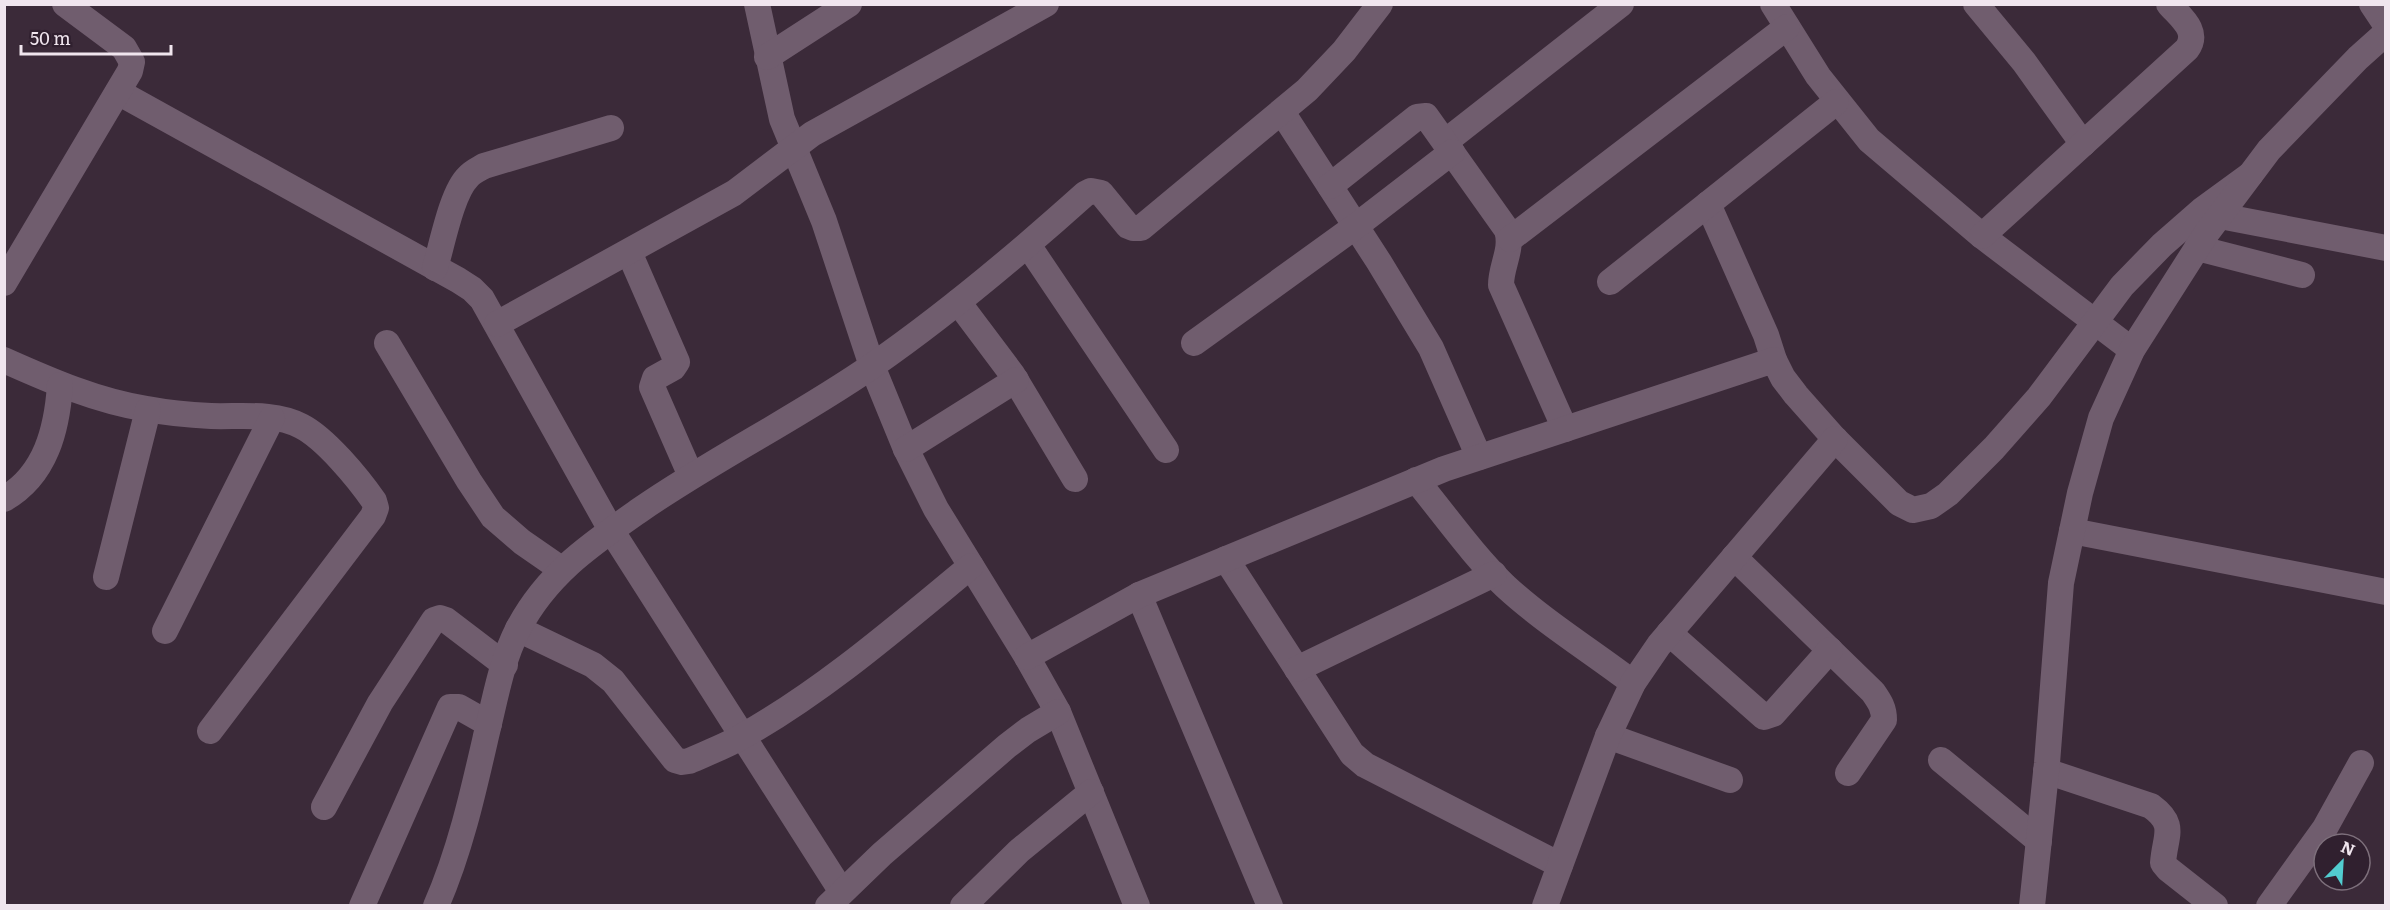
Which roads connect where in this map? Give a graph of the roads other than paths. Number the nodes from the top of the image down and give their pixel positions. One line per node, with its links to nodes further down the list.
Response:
1 (65, 4): 15 (street)
2 (757, 4): 14 (street)
3 (849, 4): 14 (street)
4 (1046, 4): 20 (street)
5 (1380, 4): 17 (street)
6 (1621, 4): 21 (street)
7 (1773, 4): 12 (street)
8 (1976, 4): 19 (street)
9 (2169, 4): 19 (street)
10 (2372, 4): 11 (street)
11 (2385, 25)
12 (1787, 27): 16 (street); 28 (street)
13 (2385, 33): 22 (street)
14 (767, 57): 20 (street)
15 (118, 92): 33 (street); 36 (street)
16 (1836, 102): 24 (street); 27 (street)
17 (1282, 112): 23 (street); 29 (street)
18 (611, 128): 33 (street)
19 (2083, 144): 27 (street)
20 (793, 147): 32 (street); 45 (street)
21 (1448, 147): 23 (street); 26 (street); 28 (street)
22 (2250, 176): 25 (street); 38 (street)
23 (1330, 186): 26 (street)
24 (1708, 204): 35 (street); 44 (street)
25 (2220, 216): 30 (street); 31 (street)
26 (1356, 226): 41 (street); 54 (street)
27 (1982, 236): 38 (street)
28 (1510, 239): 50 (street)
29 (1028, 244): 37 (street); 53 (street)
30 (2197, 248): 34 (street); 42 (street)
31 (2385, 248)
32 (628, 252): 39 (street); 55 (street)
33 (435, 268): 39 (street)
34 (2302, 276)
35 (1610, 282)
36 (4, 283)
37 (958, 302): 45 (street); 46 (street)
38 (2096, 322): 42 (street); 51 (street)
39 (497, 324): 59 (street)
40 (387, 343): 64 (street)
41 (1194, 343)
42 (2132, 350): 60 (street)
43 (4, 360): 47 (street)
44 (1774, 360): 50 (street); 51 (street)
45 (872, 366): 52 (street); 55 (street)
46 (1016, 380): 52 (street); 56 (street)
47 (60, 385): 48 (street); 58 (street)
48 (148, 410): 49 (street); 66 (street)
49 (272, 418): 70 (street); 79 (street)
50 (1565, 429): 54 (street)
51 (1835, 439): 61 (street)
52 (906, 448): 63 (street)
53 (1166, 450)
54 (1479, 457): 57 (street)
55 (691, 476): 59 (street)
56 (1075, 479)
57 (1416, 480): 62 (street); 65 (street)
58 (4, 499)
59 (611, 530): 64 (street); 80 (street)
60 (2072, 531): 67 (street); 84 (street)
61 (1734, 557): 71 (street); 72 (street)
62 (1226, 559): 68 (street); 75 (street)
63 (971, 566): 73 (street); 80 (street)
64 (561, 569): 69 (street)
65 (1494, 574): 75 (street); 76 (street)
66 (106, 577)
67 (2385, 592)
68 (1139, 595): 73 (street); 96 (street)
69 (518, 629): 74 (street); 80 (street)
70 (165, 631)
71 (1669, 633): 72 (street); 76 (street)
72 (1830, 650): 85 (street)
73 (1028, 657): 77 (street)
74 (505, 665): 78 (street); 88 (street)
75 (1297, 669): 90 (street)
76 (1633, 683): 81 (street)
77 (1058, 712): 87 (street); 91 (street)
78 (489, 724): 93 (street); 94 (street)
79 (210, 731)
80 (742, 736): 91 (street)
81 (1608, 736): 86 (street); 90 (street)
82 (1941, 760): 89 (street)
83 (2361, 763): 100 (street)
84 (2046, 771): 89 (street); 99 (street)
85 (1848, 773)
86 (1730, 780)
87 (1091, 792): 92 (street); 95 (street)
88 (324, 807)
89 (2039, 841): 98 (street)
90 (1560, 865): 97 (street)
91 (835, 899)
92 (1133, 904)
93 (362, 906)
94 (436, 906)
95 (963, 906)
96 (1270, 906)
97 (1545, 906)
98 (2032, 906)
99 (2216, 906)
100 (2269, 906)

